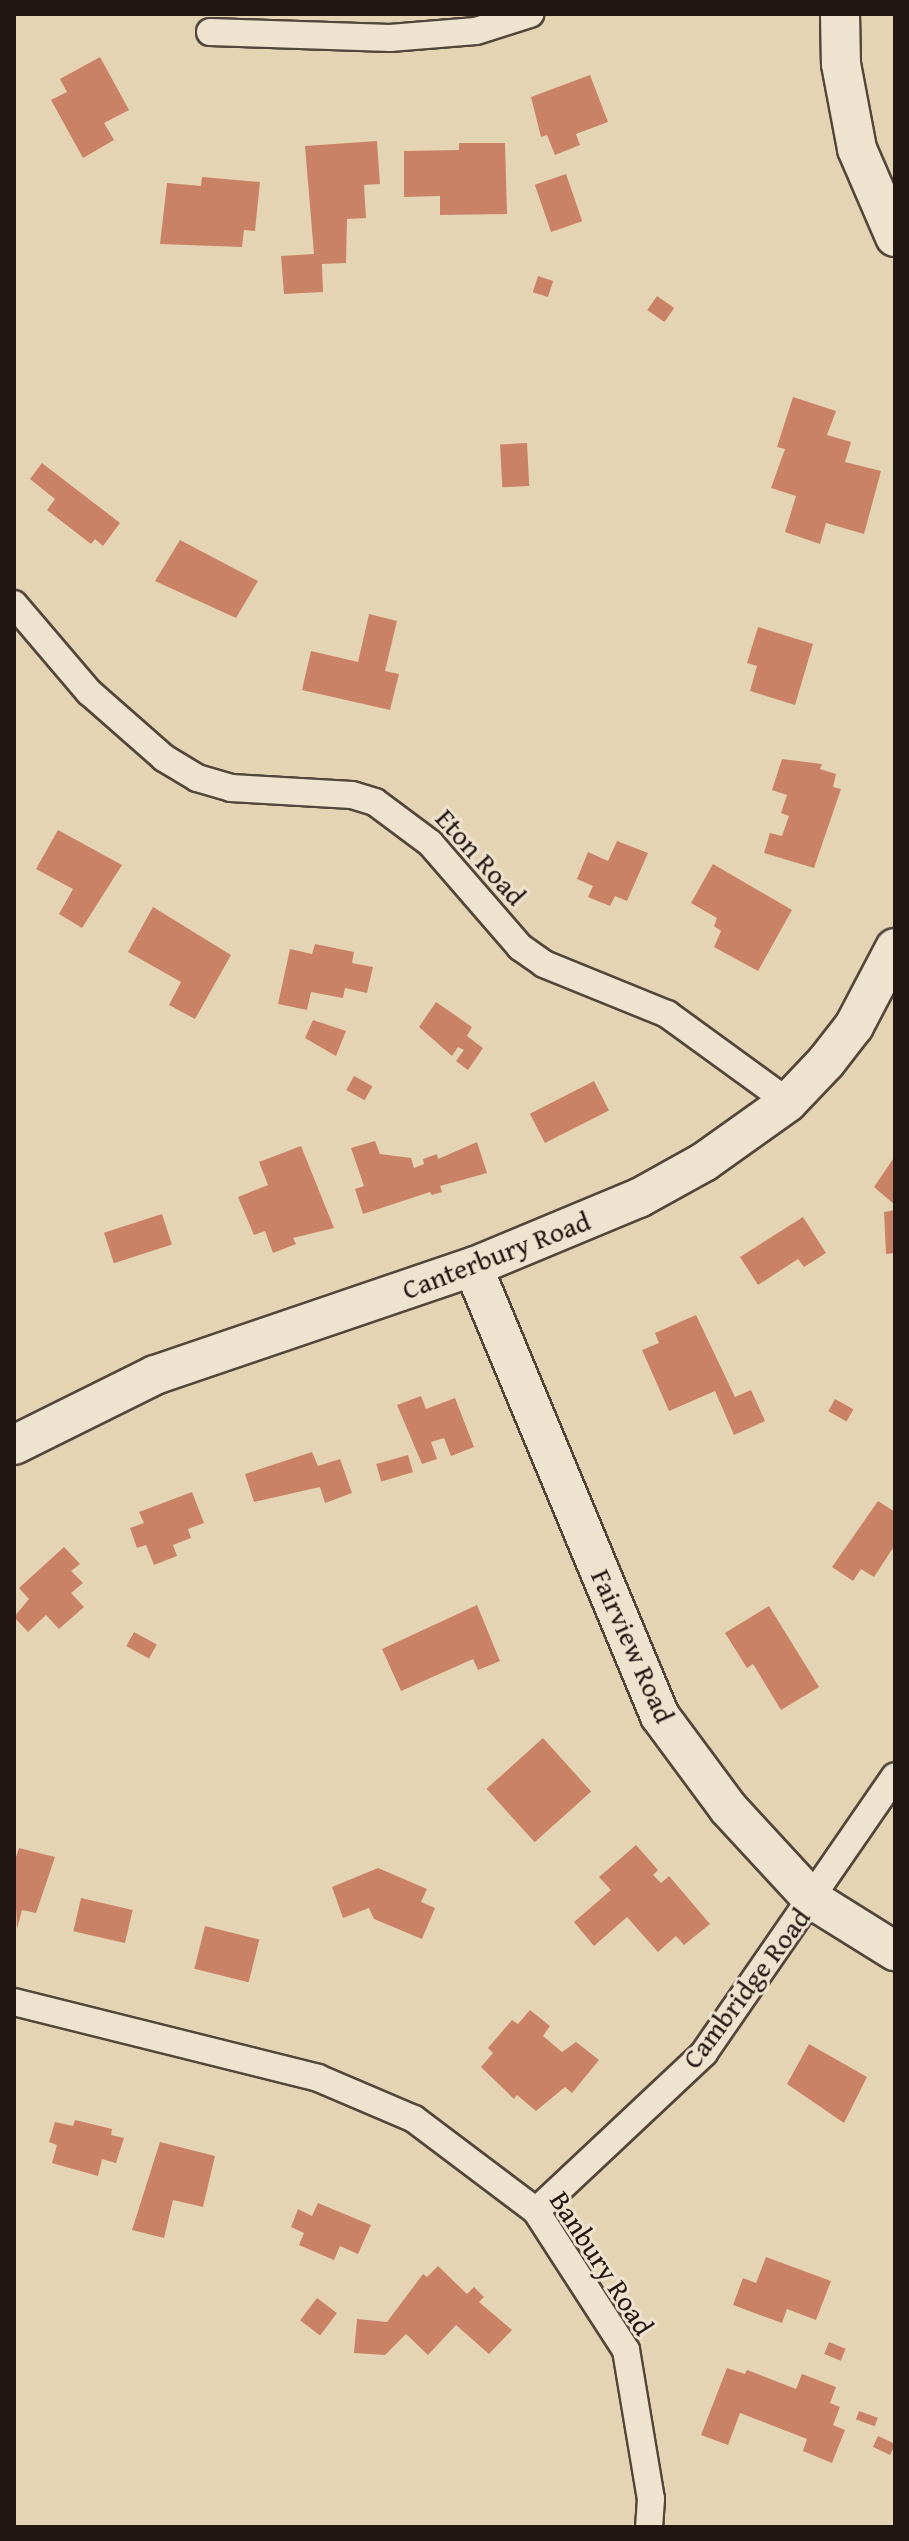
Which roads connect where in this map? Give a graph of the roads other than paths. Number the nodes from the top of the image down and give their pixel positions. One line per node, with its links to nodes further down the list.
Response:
1 (530, 14): 3 (street)
2 (840, 14): 4 (street)
3 (210, 32)
4 (895, 237)
5 (14, 604): 7 (street, Eton Road)
6 (895, 948): 7 (street, Canterbury Road)
7 (788, 1102): 8 (street, Canterbury Road)
8 (473, 1267): 9 (street, Canterbury Road); 11 (street, Fairview Road)
9 (14, 1445)
10 (895, 1776): 11 (street, Cambridge Road)
11 (813, 1900): 12 (street, Fairview Road); 14 (street, Cambridge Road)
12 (895, 1951)
13 (14, 2002): 14 (street, Banbury Road)
14 (536, 2211): 15 (street, Banbury Road)
15 (649, 2527)

